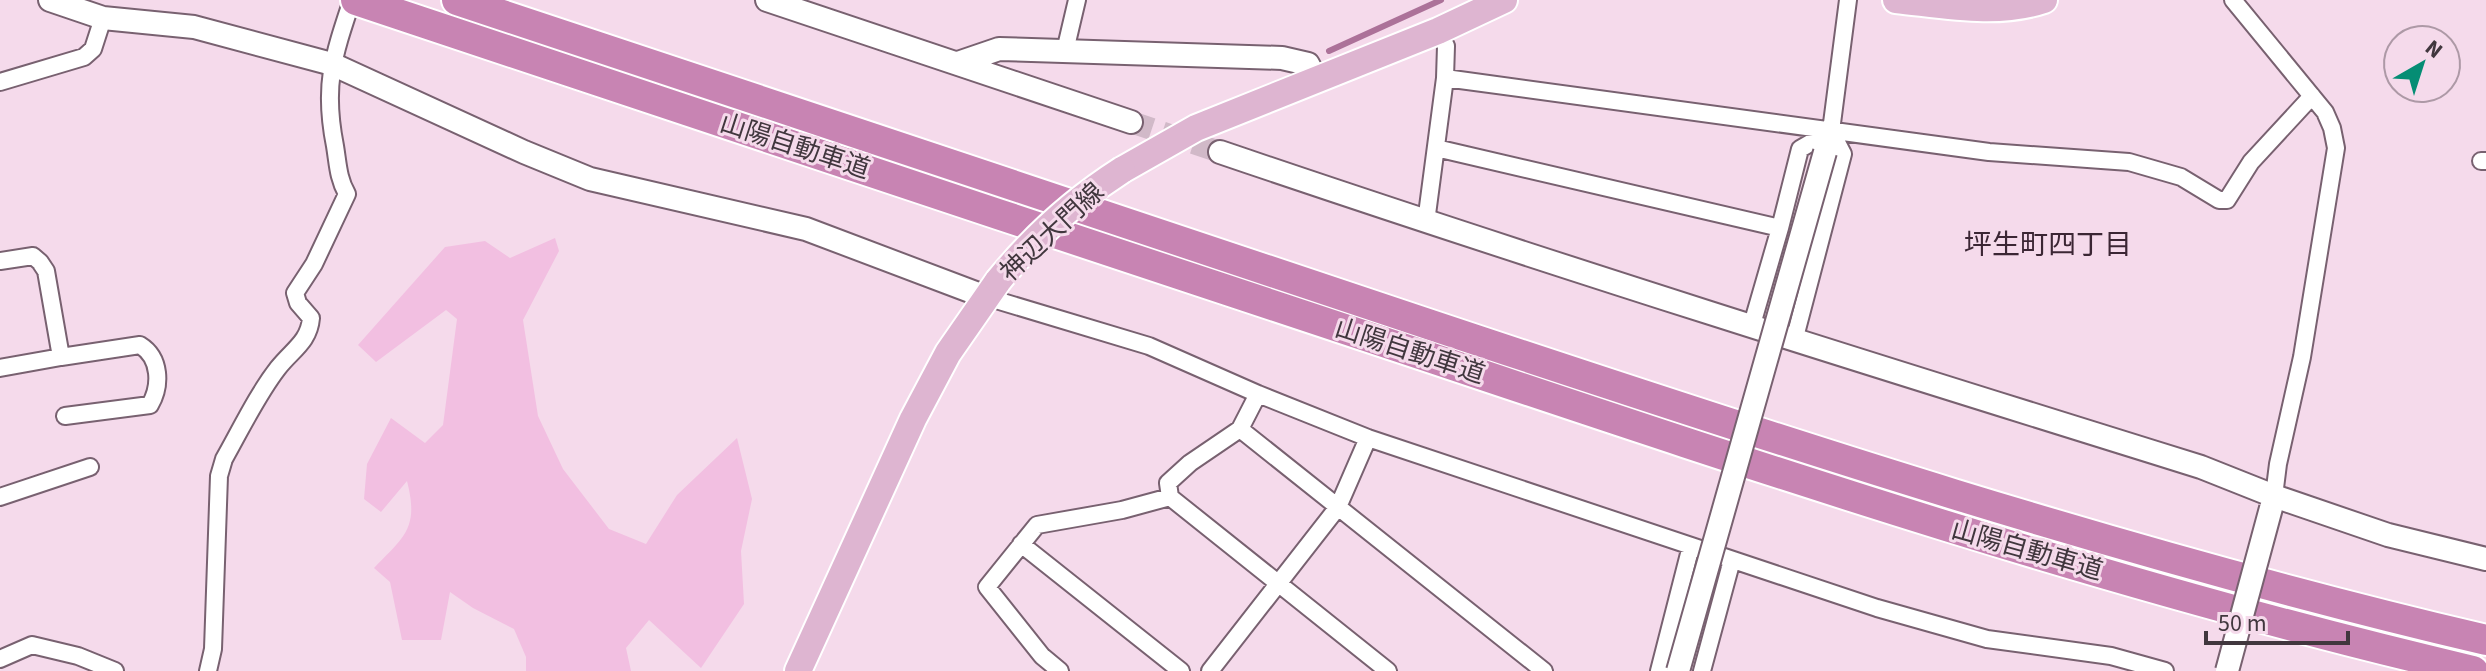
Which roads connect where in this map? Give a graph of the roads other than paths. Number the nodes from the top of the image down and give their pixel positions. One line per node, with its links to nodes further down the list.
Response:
1 (50, 0): 11 (street)
2 (354, 0): 15 (street); 63 (highway, 山陽自動車道)
3 (457, 0): 48 (highway, 山陽自動車道)
4 (767, 0): 16 (street)
5 (1077, 0): 14 (street)
6 (1504, 0): 12 (main road, 神辺大門線)
7 (1848, 0): 23 (street)
8 (1896, 0): 9 (main road)
9 (2044, 0)
10 (2233, 0): 21 (street)
11 (103, 18): 15 (street); 19 (street)
12 (1438, 31): 17 (street); 18 (main road, 神辺大門線)
13 (1033, 49): 14 (street); 16 (street); 20 (street)
14 (1065, 51): 18 (street)
15 (334, 58): 29 (street); 51 (street)
16 (958, 63): 20 (street)
17 (1445, 78): 23 (street); 24 (street)
18 (1316, 79): 29 (main road, 神辺大門線, bridge)
19 (0, 82)
20 (1022, 85): 22 (street)
21 (2312, 96): 23 (street); 41 (street)
22 (1131, 122)
23 (1828, 142): 27 (street); 31 (street); 59 (street, bridge)
24 (1436, 148): 26 (street); 27 (street)
25 (1220, 152): 26 (street)
26 (1426, 222): 30 (street)
27 (1780, 228): 30 (street)
28 (0, 261): 32 (street)
29 (992, 289): 34 (street); 52 (main road, 神辺大門線)
30 (1751, 328): 31 (street)
31 (1794, 341): 41 (street)
32 (61, 357): 33 (street); 35 (street)
33 (0, 368)
34 (1258, 394): 36 (street); 37 (street)
35 (65, 416)
36 (1240, 429): 40 (street); 42 (street)
37 (1368, 438): 42 (street); 44 (street)
38 (90, 467): 39 (street)
39 (0, 497)
40 (1170, 497): 43 (street); 47 (street)
41 (2273, 502): 45 (street); 62 (street, bridge)
42 (1338, 507): 47 (street); 57 (street)
43 (1021, 544): 53 (street); 54 (street)
44 (1691, 546): 46 (street); 58 (street)
45 (2486, 559)
46 (1732, 560): 60 (street); 61 (street)
47 (1280, 583): 55 (street); 56 (street)
48 (2486, 640)
49 (0, 659): 50 (street)
50 (115, 671)
51 (208, 671)
52 (798, 671)
53 (1060, 671)
54 (1181, 671)
55 (1210, 671)
56 (1388, 671)
57 (1544, 671)
58 (1659, 671)
59 (1678, 671)
60 (1702, 671)
61 (2165, 671)
62 (2227, 671)
63 (2473, 671)

